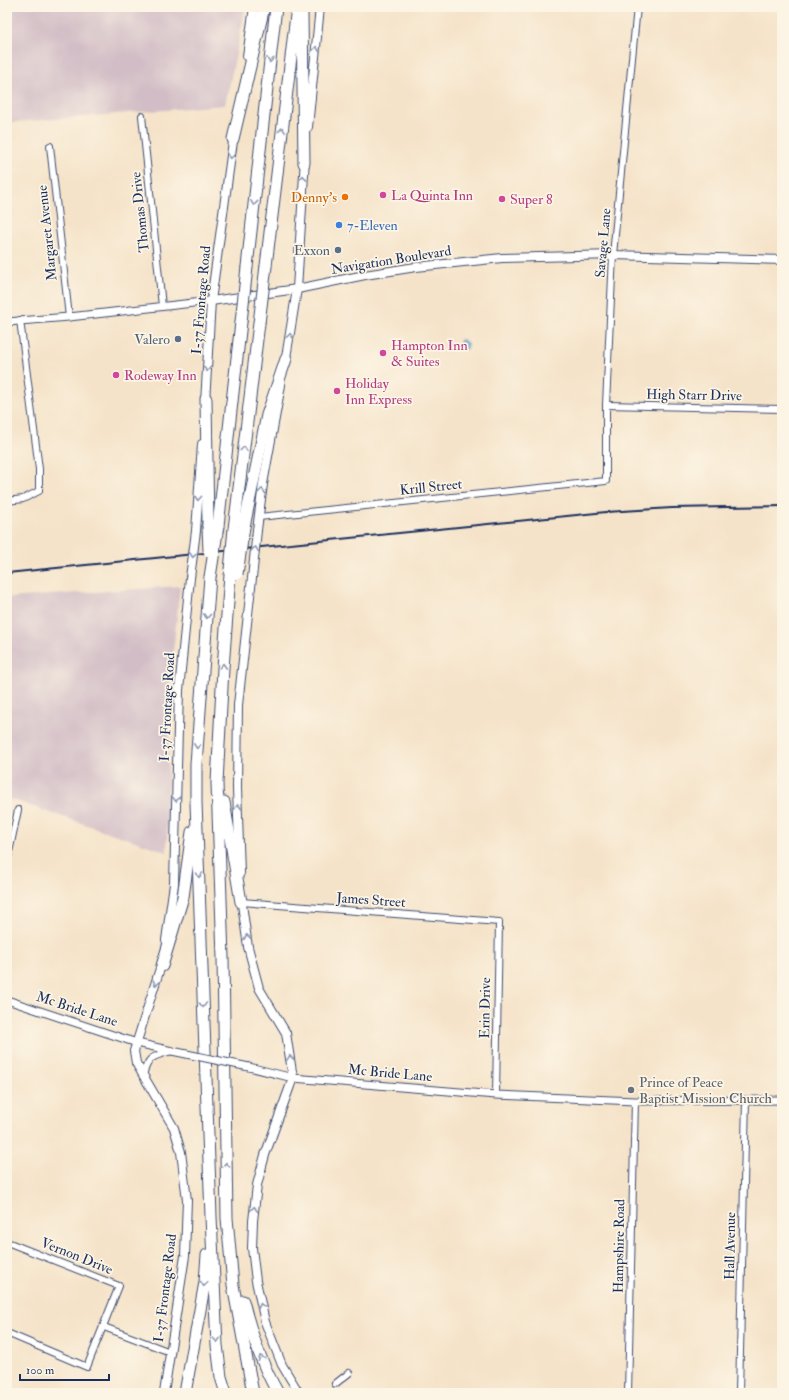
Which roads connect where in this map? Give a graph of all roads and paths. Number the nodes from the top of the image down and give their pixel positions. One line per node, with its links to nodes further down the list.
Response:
1 (254, 7): 9 (main road, I-37 Frontage Road)
2 (264, 7): 9 (highway)
3 (276, 7): 27 (highway, one-way to 27, bridge)
4 (297, 7): 28 (highway, one-way to 4, bridge)
5 (302, 7): 11 (highway)
6 (320, 7): 11 (main road, one-way to 6)
7 (637, 7): 12 (street, Savage Lane)
8 (142, 116): 16 (street, Thomas Drive)
9 (233, 139): 15 (main road, I-37 Frontage Road, one-way to 15)
10 (50, 146): 17 (street, Margaret Avenue)
11 (304, 163): 14 (main road, one-way to 11)
12 (613, 255): 13 (main road, Navigation Boulevard); 14 (main road, Navigation Boulevard); 22 (street, Savage Lane)
13 (782, 260)
14 (296, 288): 15 (main road, Navigation Boulevard); 20 (main road, one-way to 14)
15 (212, 300): 16 (street, Navigation Boulevard); 21 (main road, I-37 Frontage Road, one-way to 21)
16 (162, 306): 17 (street, Navigation Boulevard)
17 (68, 317): 18 (street, Navigation Boulevard)
18 (20, 320): 19 (street, Navigation Boulevard); 25 (street)
19 (7, 322)
20 (286, 359): 26 (main road, one-way to 20); 28 (highway)
21 (206, 399): 27 (highway); 35 (main road, I-37 Frontage Road, one-way to 35, bridge)
22 (606, 405): 23 (street, High Starr Drive); 24 (street, Savage Lane)
23 (782, 409)
24 (606, 481): 26 (street, Krill Street)
25 (7, 501)
26 (259, 517): 33 (main road, one-way to 26, bridge)
27 (213, 526): 30 (highway, one-way to 30, bridge)
28 (239, 528): 29 (highway, one-way to 28, bridge)
29 (221, 704): 33 (highway); 46 (highway, one-way to 29)
30 (196, 802): 35 (highway); 45 (highway, one-way to 45)
31 (18, 810): 32 (street)
32 (7, 862)
33 (241, 902): 34 (street, James Street); 40 (main road, one-way to 33)
34 (499, 922): 41 (street, Erin Drive)
35 (162, 966): 37 (main road, I-37 Frontage Road, one-way to 37)
36 (7, 1000): 37 (street, Mc Bride Lane)
37 (137, 1043): 38 (street, Mc Bride Lane); 39 (main road, I-37 Frontage Road)
38 (172, 1051): 39 (street); 40 (street, Mc Bride Lane, bridge)
39 (142, 1075): 50 (main road, I-37 Frontage Road)
40 (293, 1078): 41 (street, Mc Bride Lane); 58 (main road, one-way to 40)
41 (496, 1095): 44 (street, Mc Bride Lane)
42 (746, 1100): 43 (street, Mc Bride Lane); 44 (street, Mc Bride Lane); 60 (street, Hall Avenue)
43 (782, 1100)
44 (635, 1101): 59 (street, Hampshire Road)
45 (211, 1217): 54 (highway, one-way to 54); 55 (highway, one-way to 55)
46 (227, 1218): 56 (highway); 57 (highway, one-way to 46)
47 (7, 1242): 48 (street, Vernon Drive)
48 (104, 1327): 49 (street); 50 (street)
49 (7, 1333)
50 (170, 1352): 53 (main road, I-37 Frontage Road)
51 (349, 1373): 52 (street)
52 (336, 1384)
53 (164, 1393)
54 (185, 1393)
55 (226, 1393)
56 (253, 1393)
57 (278, 1393)
58 (299, 1393)
59 (628, 1393)
60 (739, 1393)

